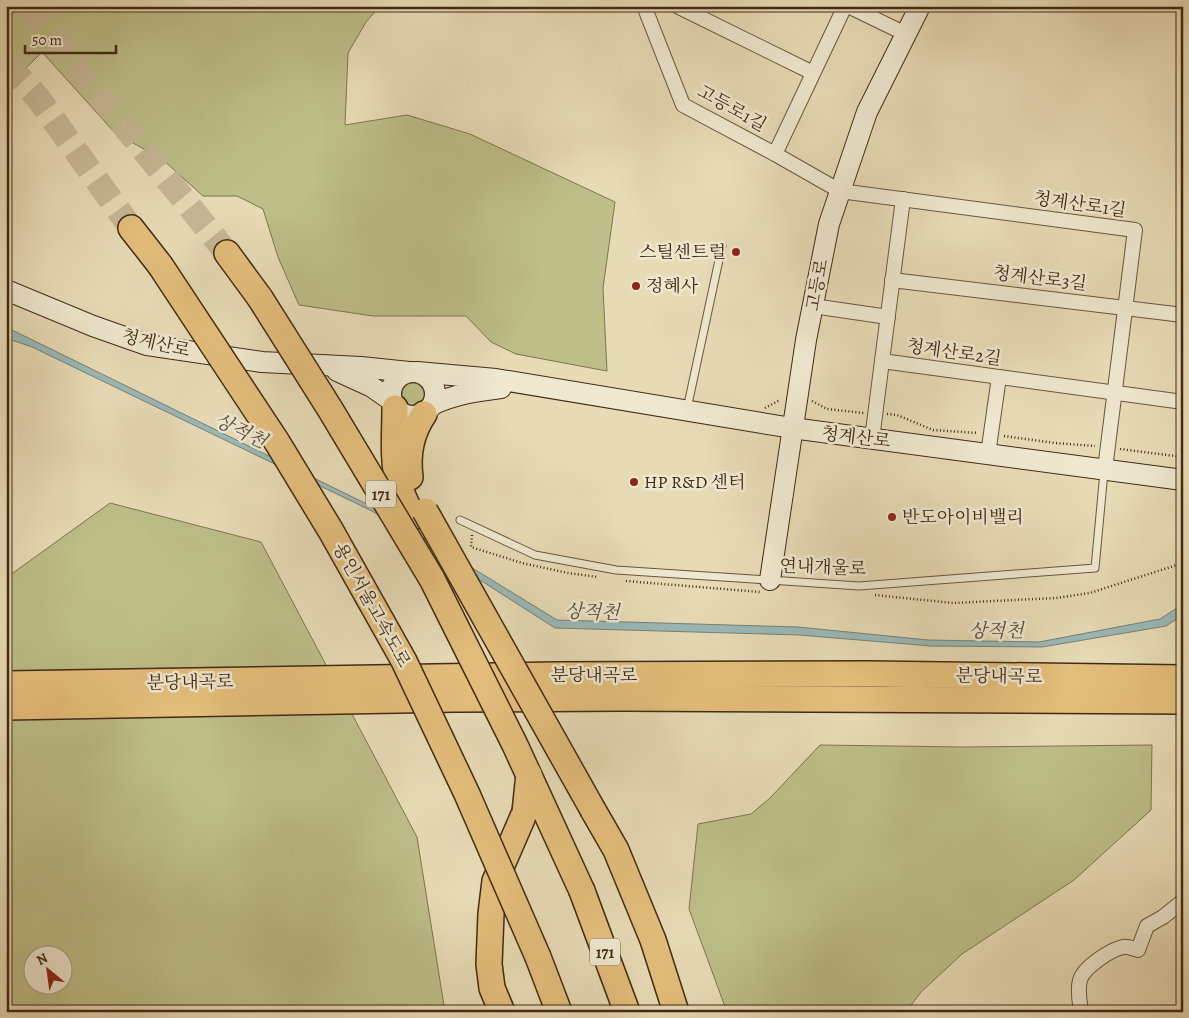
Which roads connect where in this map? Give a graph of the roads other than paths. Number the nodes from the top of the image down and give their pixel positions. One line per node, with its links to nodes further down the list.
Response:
1 (644, 6): 7 (street, 고등로1길)
2 (677, 6): 6 (street)
3 (846, 6): 5 (street, 고등로1길); 6 (street, 고등로1길)
4 (920, 6): 5 (main road, 고등로)
5 (906, 34): 8 (main road, 고등로)
6 (813, 73): 7 (street, 고등로1길)
7 (775, 154): 8 (street, 고등로1길)
8 (840, 191): 9 (street, 청계산로1길); 15 (main road, 고등로)
9 (903, 199): 13 (street, 청계산로2길); 16 (street, 청계산로1길)
10 (131, 228): 43 (highway, 용인서울고속도로, bridge)
11 (722, 246): 28 (lane)
12 (227, 253): 44 (highway, 171, bridge)
13 (892, 280): 16 (street, 청계산로3길); 18 (street, 청계산로2길)
14 (6, 290): 20 (main road, 청계산로)
15 (813, 306): 18 (street); 29 (main road, 고등로)
16 (1125, 307): 17 (street, 청계산로3길); 24 (street, 청계산로1길)
17 (1183, 315)
18 (888, 318): 19 (street, 청계산로2길)
19 (882, 361): 22 (street, 청계산로2길); 30 (street)
20 (313, 365): 21 (main road, 청계산로); 26 (main road, 청계산로)
21 (413, 372): 23 (main road, 청계산로); 26 (main road); 27 (main road)
22 (999, 377): 24 (street, 청계산로2길); 31 (street)
23 (531, 386): 27 (main road, 청계산로); 28 (main road, 청계산로)
24 (1114, 393): 25 (street, 청계산로2길); 32 (street, 청계산로1길)
25 (1183, 402)
26 (393, 404): 27 (main road); 34 (highway)
27 (428, 410): 34 (highway)
28 (686, 412): 29 (main road, 청계산로)
29 (792, 428): 30 (main road, 청계산로); 36 (main road, 고등로)
30 (872, 439): 31 (main road, 청계산로)
31 (989, 444): 32 (main road, 청계산로)
32 (1105, 469): 33 (main road, 청계산로); 36 (lane, 연내개울로)
33 (1183, 480)
34 (419, 514): 42 (highway, bridge); 45 (highway, bridge)
35 (460, 520): 36 (lane, 연내개울로)
36 (770, 580)
37 (1183, 678): 38 (highway, 분당내곡로)
38 (6, 684)
39 (1183, 701): 40 (highway, 분당내곡로)
40 (6, 707)
41 (1183, 901): 46 (street)
42 (502, 1012)
43 (559, 1012)
44 (627, 1012)
45 (676, 1012)
46 (1082, 1012)

